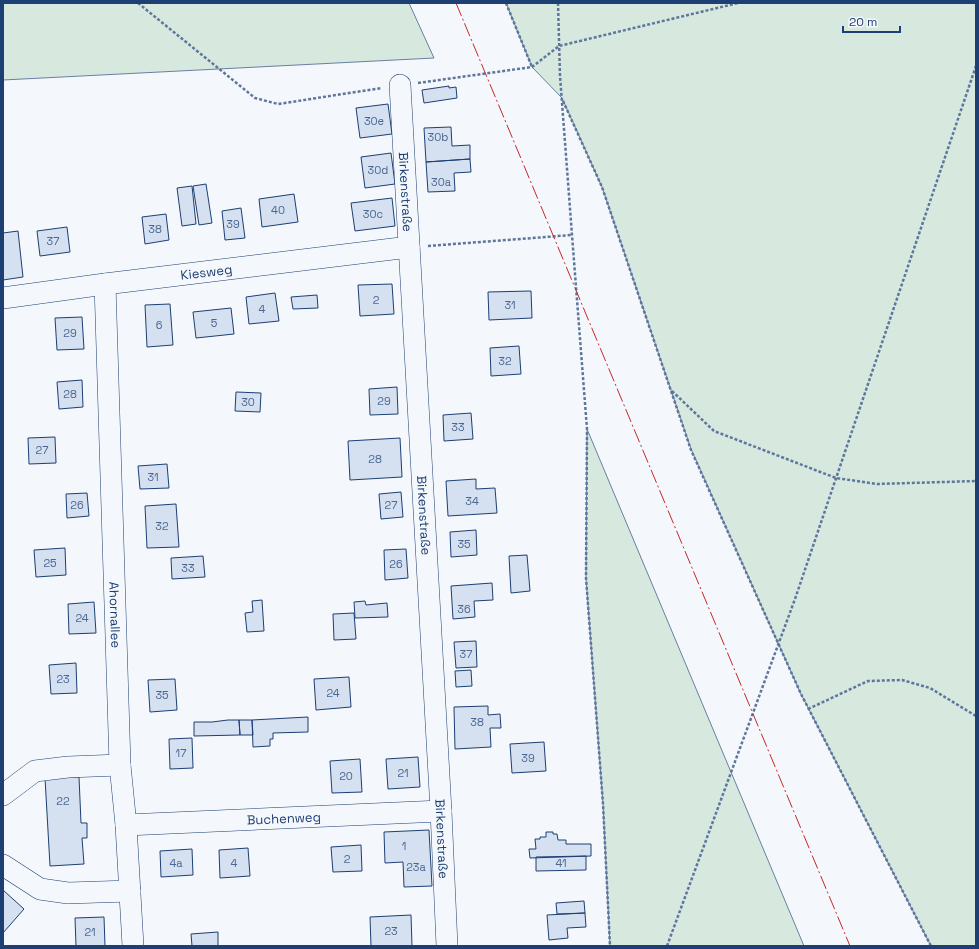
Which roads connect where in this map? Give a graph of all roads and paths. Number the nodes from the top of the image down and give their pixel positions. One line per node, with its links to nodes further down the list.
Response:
1 (138, 3): 8 (path)
2 (506, 3): 7 (path)
3 (558, 3): 5 (path)
4 (738, 3): 5 (path)
5 (559, 46): 7 (path); 9 (path)
6 (976, 66): 15 (path)
7 (532, 68): 8 (path)
8 (400, 85): 11 (street, Birkenstraße)
9 (562, 98): 10 (path); 14 (path)
10 (572, 235): 11 (path); 28 (path)
11 (409, 247): 12 (street, Kiesweg); 22 (street, Birkenstraße)
12 (105, 284): 13 (street, Kiesweg); 20 (street, Ahornallee)
13 (3, 298)
14 (671, 390): 15 (path); 17 (path)
15 (836, 478): 16 (path); 17 (path)
16 (976, 481)
17 (778, 643): 18 (path); 29 (path)
18 (808, 709): 19 (path); 30 (path)
19 (976, 716)
20 (120, 765): 21 (street); 23 (street, Ahornallee)
21 (3, 795)
22 (441, 811): 23 (street, Buchenweg); 27 (street, Birkenstraße)
23 (126, 826): 25 (street, Ahornallee)
24 (3, 866): 25 (street)
25 (130, 891): 26 (street, Ahornallee)
26 (133, 946)
27 (448, 946)
28 (610, 946)
29 (667, 946)
30 (931, 946)

